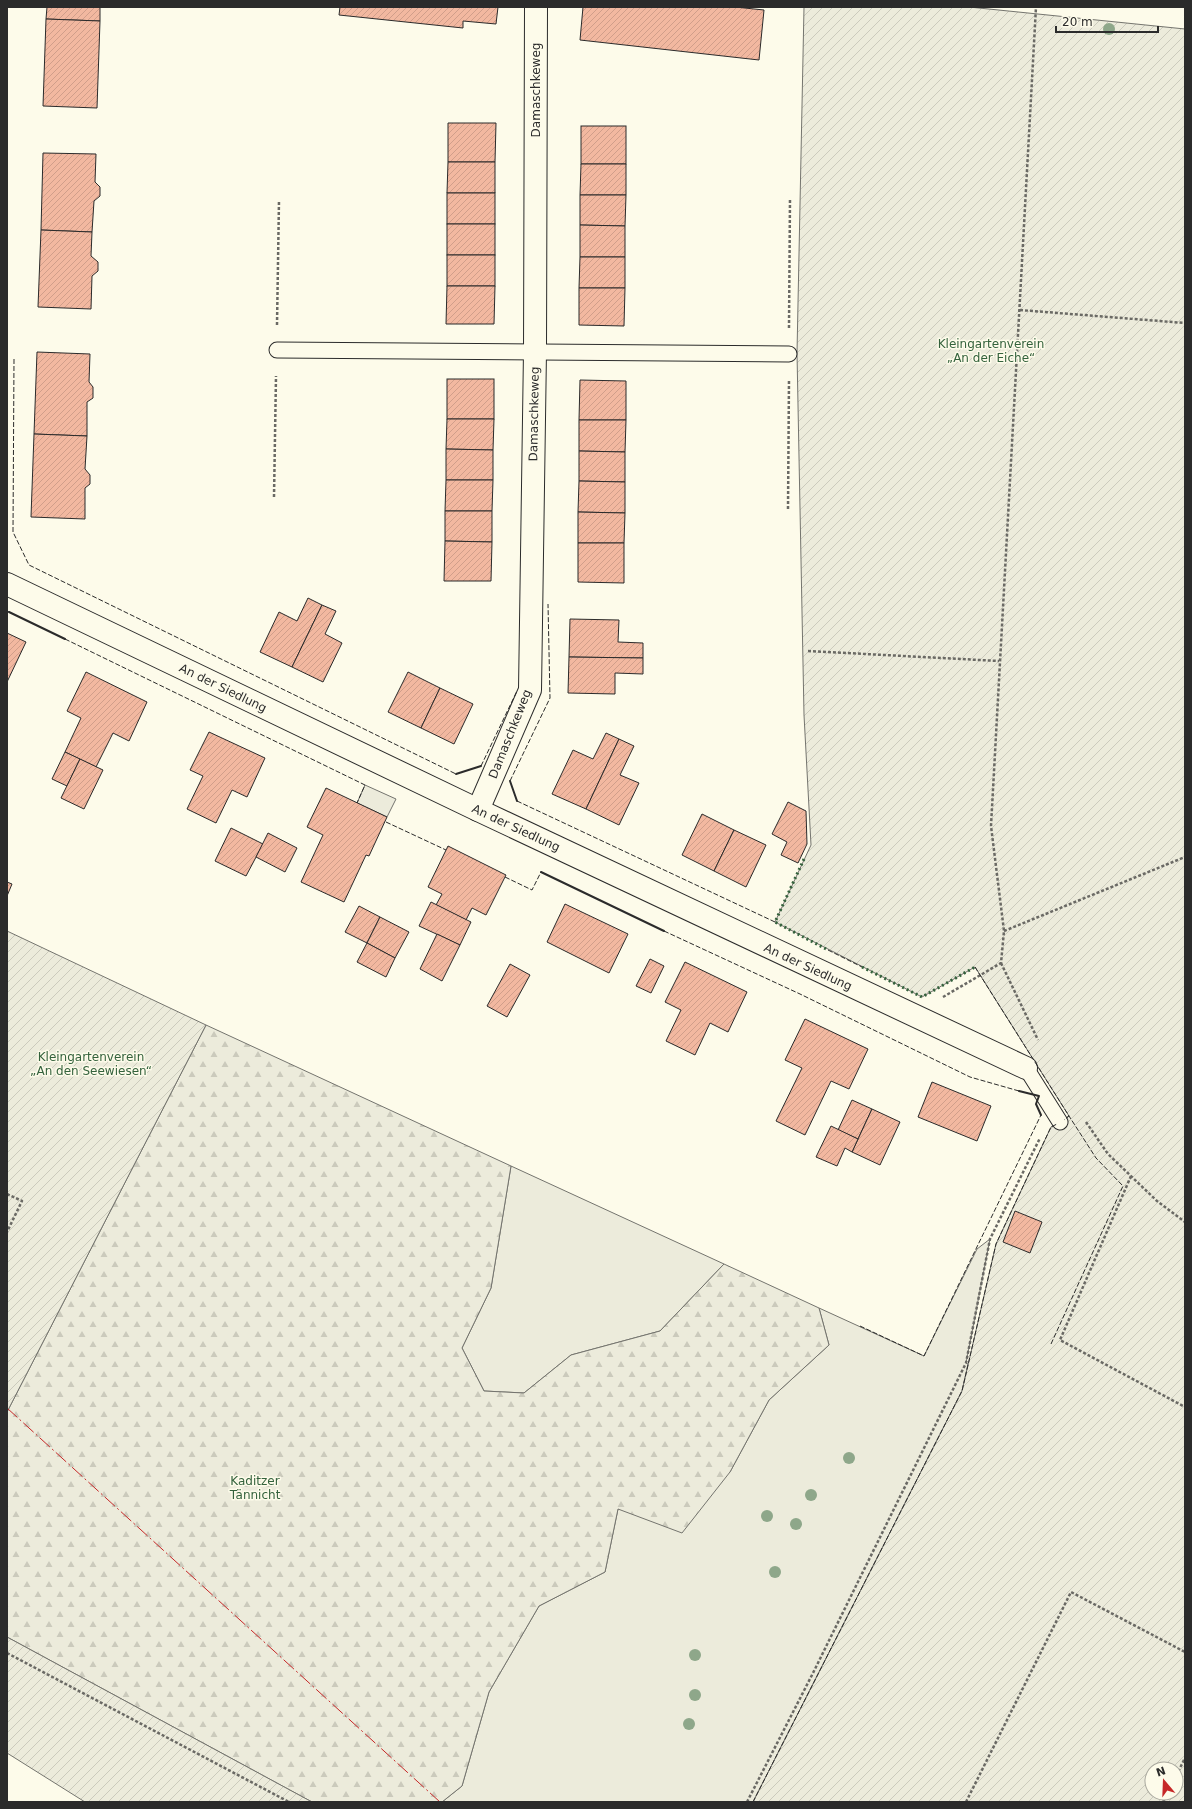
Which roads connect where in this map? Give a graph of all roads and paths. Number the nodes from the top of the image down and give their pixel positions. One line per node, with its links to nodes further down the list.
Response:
1 (536, 7): 6 (street, Damaschkeweg)
2 (1036, 7): 3 (path)
3 (1020, 310): 4 (path); 10 (path)
4 (1185, 323)
5 (277, 350): 6 (lane)
6 (535, 351): 7 (lane); 11 (street, Damaschkeweg)
7 (789, 354)
8 (7, 584): 11 (street, An der Siedlung)
9 (808, 651): 10 (path)
10 (999, 661): 13 (path)
11 (478, 810): 15 (street, An der Siedlung)
12 (1185, 857): 13 (path)
13 (1004, 931): 14 (path)
14 (1001, 963): 15 (path); 16 (path)
15 (911, 1015): 17 (street, An der Siedlung)
16 (1040, 1045)
17 (1026, 1068): 18 (lane)
18 (1052, 1108): 20 (lane); 29 (path)
19 (1083, 1116): 21 (path)
20 (1060, 1122)
21 (1131, 1176): 23 (path); 25 (path)
22 (7, 1194): 24 (path)
23 (1185, 1222)
24 (7, 1232)
25 (1185, 1408)
26 (1185, 1652): 30 (path)
27 (7, 1653): 28 (path)
28 (289, 1802)
29 (747, 1802)
30 (966, 1802)

